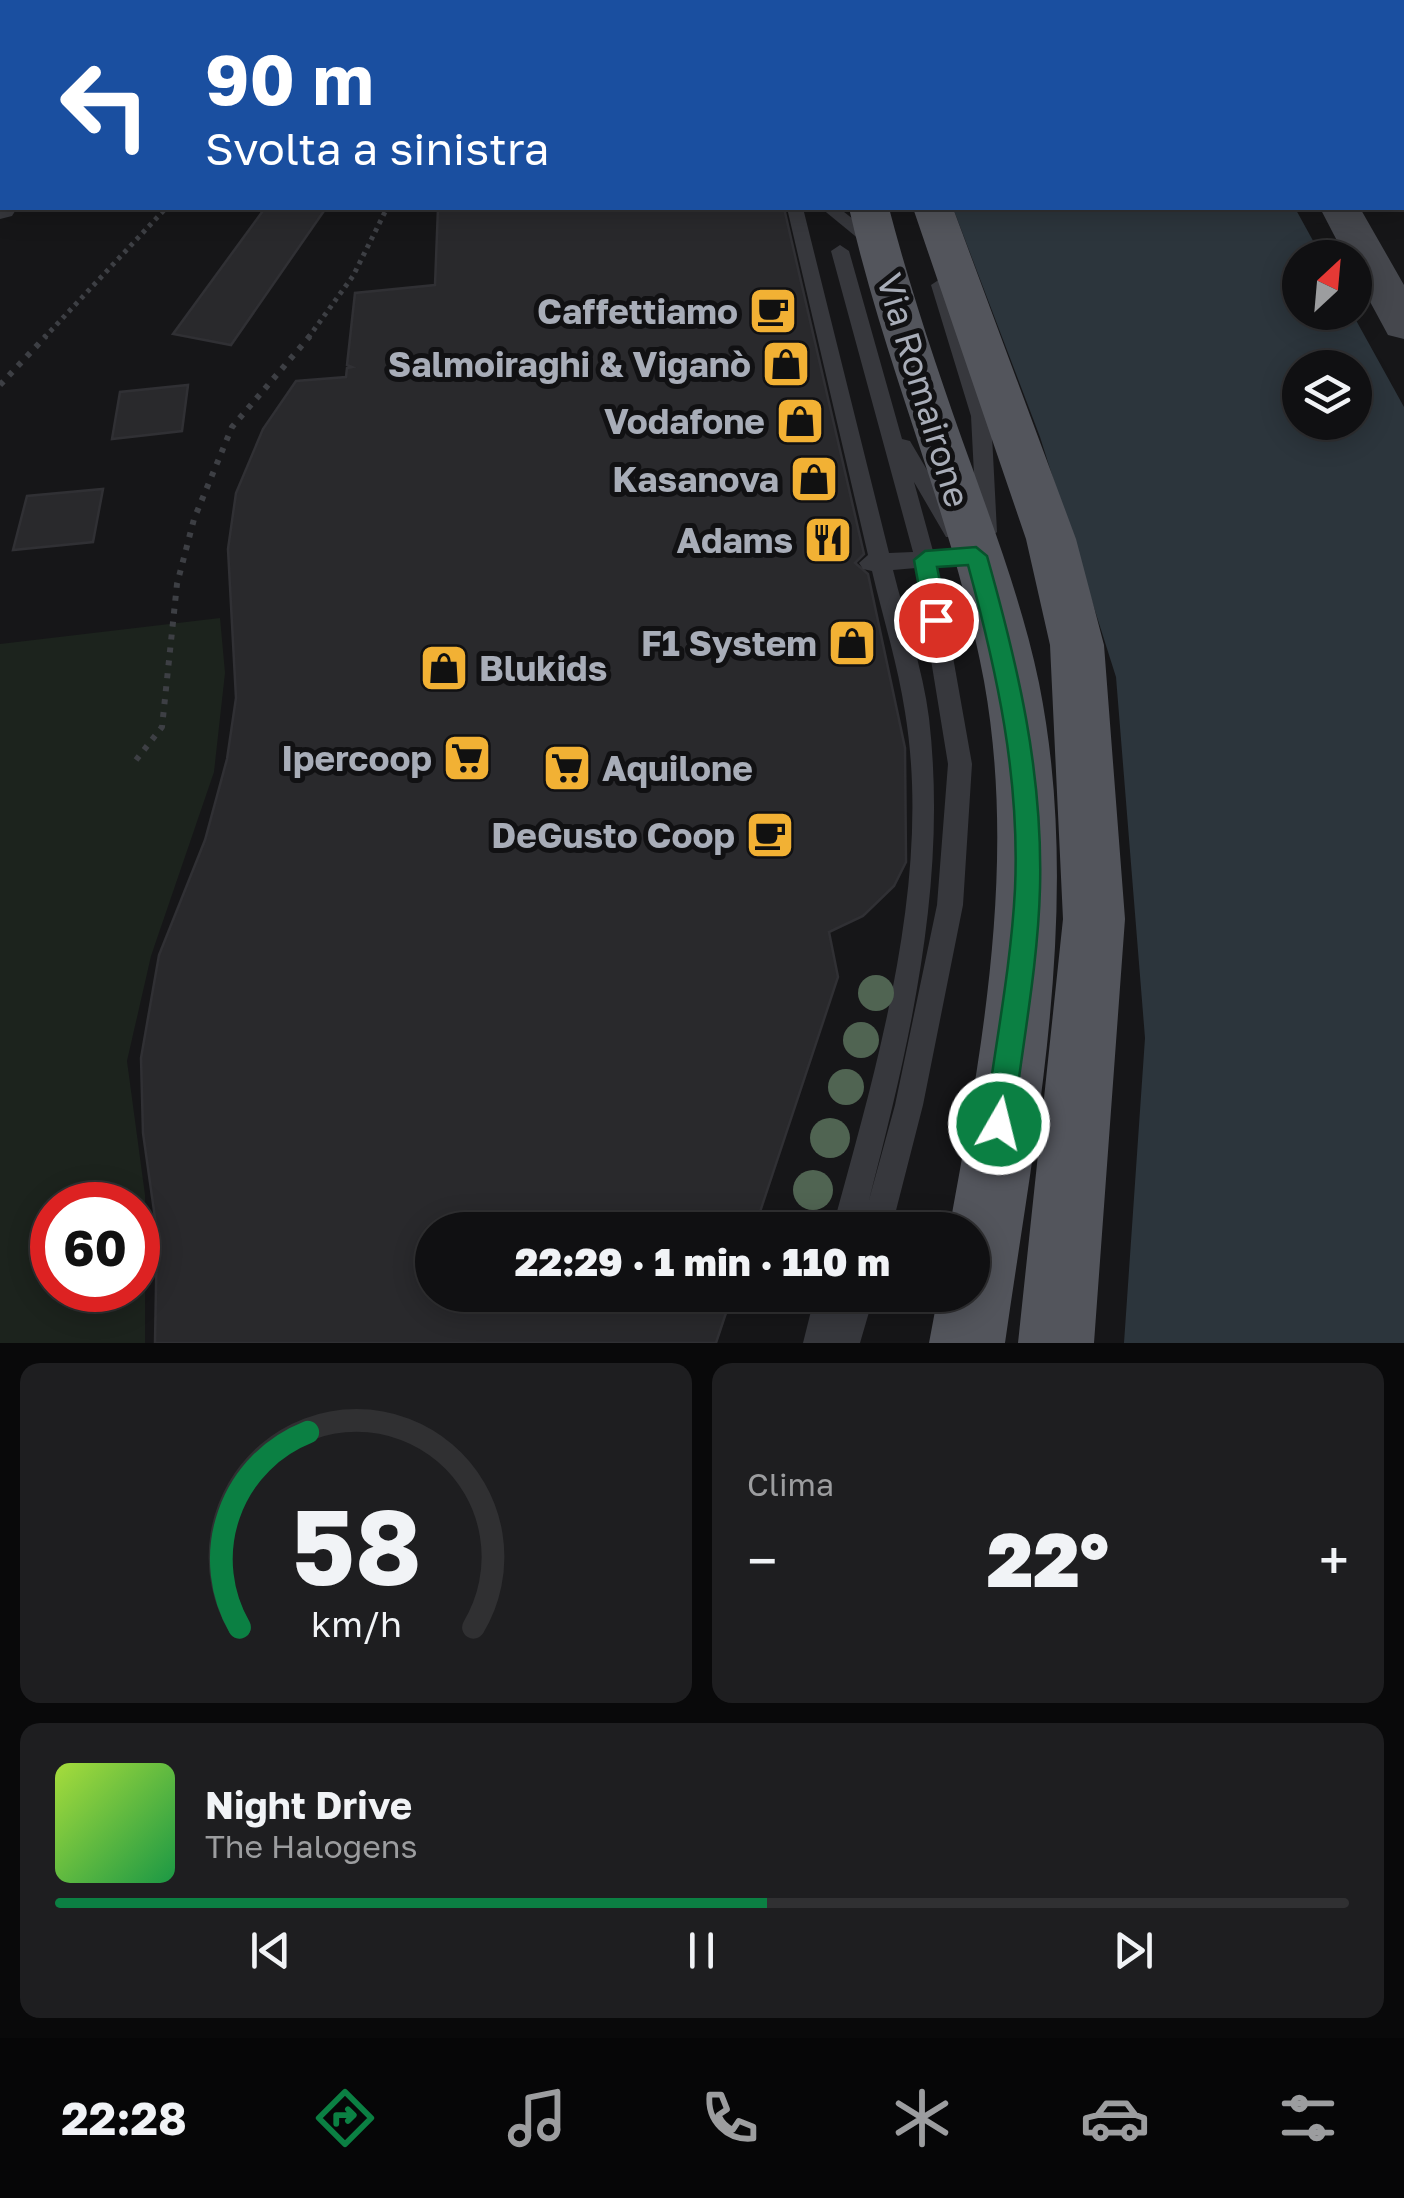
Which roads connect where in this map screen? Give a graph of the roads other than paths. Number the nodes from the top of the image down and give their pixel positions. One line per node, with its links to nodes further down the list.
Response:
1 (795, 210): 7 (lane)
2 (835, 210): 4 (lane)
3 (1341, 210): 5 (main road)
4 (890, 232): 6 (lane); 8 (main road, Via Romairone); 16 (main road)
5 (1404, 324)
6 (889, 422): 8 (lane); 8 (lane)
7 (873, 563): 8 (lane); 9 (lane)
8 (965, 568): 10 (lane); 15 (main road, Via Romairone)
9 (852, 1212)
10 (881, 1212)
11 (839, 1312): 13 (lane)
12 (848, 1312): 14 (lane)
13 (818, 1343)
14 (845, 1343)
15 (967, 1343)
16 (1056, 1343)

